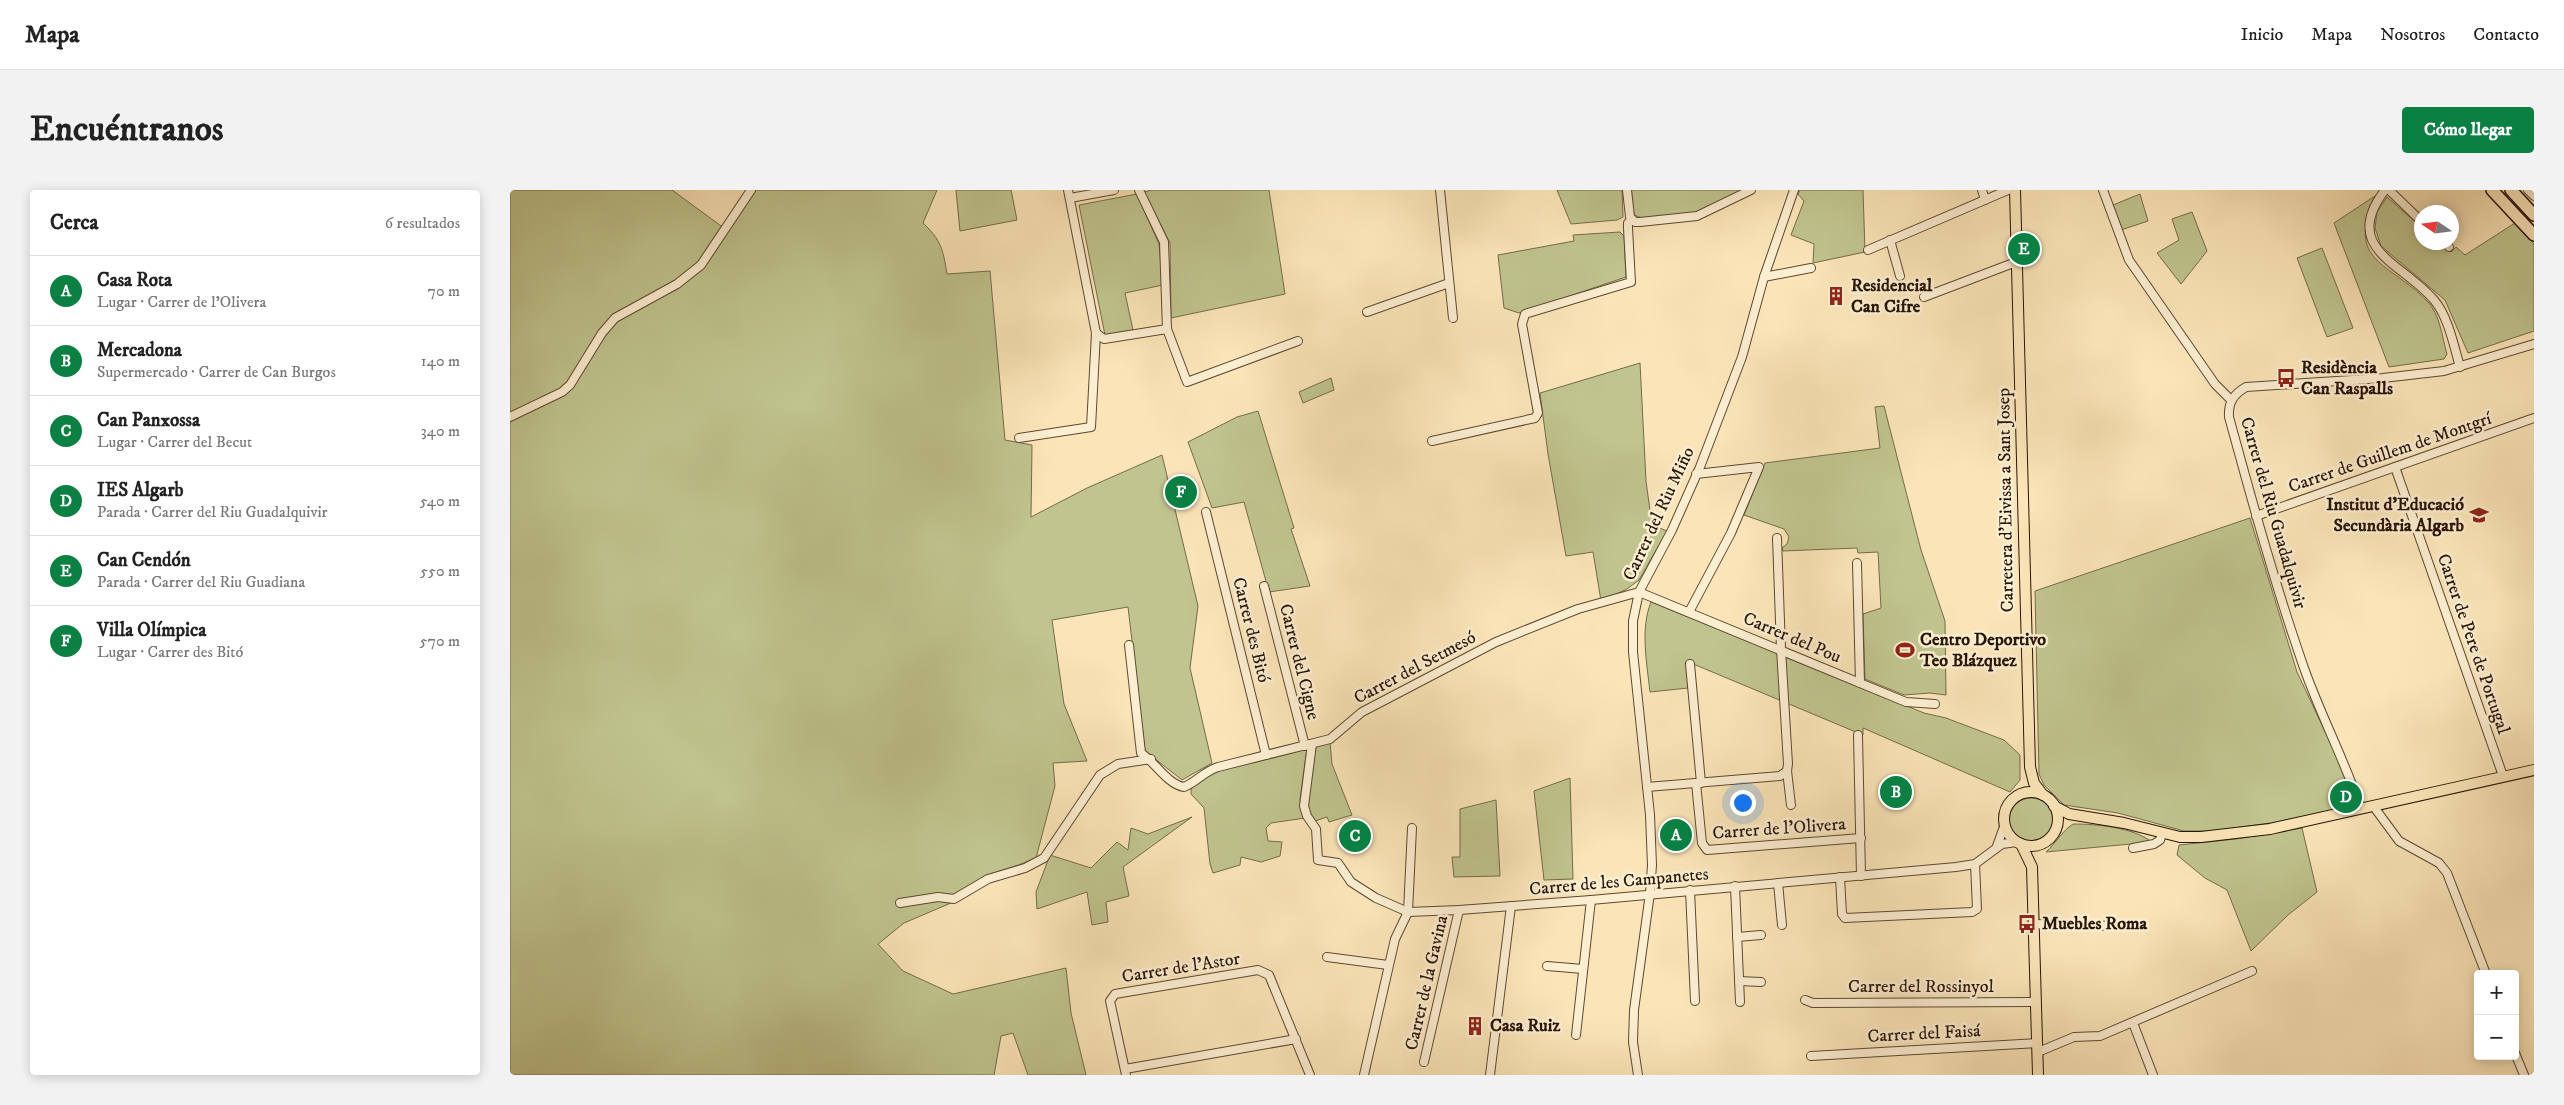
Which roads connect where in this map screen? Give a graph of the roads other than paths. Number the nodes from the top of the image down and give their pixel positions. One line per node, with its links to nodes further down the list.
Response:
1 (751, 190): 39 (street)
2 (1114, 190): 16 (street)
3 (1139, 190): 33 (street)
4 (1440, 190): 29 (street)
5 (1627, 190): 21 (street)
6 (1750, 190): 21 (street)
7 (1794, 190): 28 (street, Carrer del Riu Miño)
8 (1982, 190): 18 (street)
9 (2008, 190): 18 (street)
10 (2014, 190): 25 (main road, Carretera d'Eivissa a Sant Josep)
11 (2103, 190): 38 (street, Carrer del Riu Guadalquivir)
12 (2387, 190): 19 (street); 37 (street)
13 (2492, 190): 22 (highway)
14 (2511, 190): 20 (highway)
15 (2528, 190): 17 (street)
16 (1069, 194): 34 (street)
17 (2534, 196)
18 (1985, 200): 23 (street)
19 (2414, 214)
20 (2534, 215)
21 (1632, 220): 42 (street)
22 (2534, 234)
23 (1890, 240): 24 (street); 27 (street)
24 (1868, 250)
25 (2016, 262): 30 (street); 61 (main road, Carretera d'Eivissa a Sant Josep)
26 (1811, 268): 28 (street)
27 (1900, 276)
28 (1764, 277): 44 (street, Carrer del Riu Miño)
29 (1449, 283): 31 (street); 32 (street)
30 (1924, 297)
31 (1367, 312)
32 (1453, 318)
33 (1167, 329): 34 (street); 35 (street)
34 (1096, 332): 41 (street)
35 (1298, 341)
36 (2534, 344): 37 (street)
37 (2460, 367): 38 (street)
38 (2232, 400): 46 (street, Carrer del Riu Guadalquivir)
39 (510, 416)
40 (2534, 418): 43 (street, Carrer de Guillem de Montgrí)
41 (1019, 438)
42 (1432, 441)
43 (2395, 467): 46 (street, Carrer de Guillem de Montgrí); 64 (street, Carrer de Pere de Portugal)
44 (1696, 474): 50 (street, Carrer del Riu Miño); 51 (street)
45 (1206, 512): 59 (street, Carrer des Bitó)
46 (2256, 516): 72 (street, Carrer del Riu Guadalquivir)
47 (1777, 538): 53 (street)
48 (1857, 562): 55 (street)
49 (1264, 586): 58 (street, Carrer del Cigne)
50 (1638, 592): 51 (street, Carrer del Pou); 58 (street, Carrer del Setmesó); 66 (street, Carrer del Riu Miño)
51 (1688, 612): 53 (street, Carrer del Pou)
52 (1129, 646): 60 (street)
53 (1781, 649): 55 (street, Carrer del Pou); 63 (street)
54 (1690, 664): 65 (street)
55 (1860, 683): 56 (street, Carrer del Pou)
56 (1935, 704)
57 (1858, 736): 78 (street)
58 (1309, 745): 59 (street, Carrer del Setmesó); 95 (street)
59 (1266, 755): 60 (street, Carrer del Setmesó)
60 (1151, 759): 92 (street)
61 (2030, 767): 67 (main road, Carretera d'Eivissa a Sant Josep); 68 (main road, Carretera d'Eivissa a Sant Josep)
62 (2534, 770): 64 (main road)
63 (1786, 771): 65 (street); 69 (street)
64 (2503, 776): 71 (main road)
65 (1698, 783): 66 (street); 78 (street, Carrer de l'Olivera)
66 (1647, 787): 90 (street, Carrer del Riu Miño)
67 (2018, 796): 68 (main road); 74 (main road)
68 (2043, 796): 70 (main road)
69 (1791, 805)
70 (2054, 806): 73 (main road); 76 (main road)
71 (2374, 807): 72 (main road); 105 (street)
72 (2361, 809): 77 (main road)
73 (2082, 816): 76 (main road); 77 (main road)
74 (2005, 824): 80 (main road); 81 (street)
75 (1412, 828): 95 (street)
76 (2055, 831): 79 (main road)
77 (2162, 834): 82 (street)
78 (1861, 838): 85 (street)
79 (2044, 842): 80 (main road); 84 (main road)
80 (2019, 843): 81 (street); 84 (main road)
81 (1996, 848): 83 (street)
82 (2133, 848)
83 (1975, 864): 85 (street, Carrer de les Campanetes); 86 (street)
84 (2032, 867): 97 (main road)
85 (1861, 876): 86 (street, Carrer de les Campanetes)
86 (1840, 877): 87 (street, Carrer de les Campanetes)
87 (1778, 883): 88 (street, Carrer de les Campanetes); 96 (street)
88 (1735, 886): 89 (street, Carrer de les Campanetes); 100 (street)
89 (1690, 890): 90 (street, Carrer de les Campanetes); 110 (street)
90 (1650, 893): 91 (street, Carrer de les Campanetes); 124 (street, Carrer del Riu Miño)
91 (1591, 900): 93 (street, Carrer de les Campanetes); 104 (street)
92 (900, 903)
93 (1511, 906): 94 (street, Carrer de les Campanetes); 123 (street)
94 (1459, 910): 95 (street, Carrer de les Campanetes); 119 (street, Carrer de la Gavina)
95 (1408, 912): 102 (street)
96 (1782, 924)
97 (2034, 924): 98 (street); 112 (main road)
98 (2115, 926)
99 (1761, 935): 100 (street)
100 (1738, 937): 107 (street)
101 (1327, 957): 102 (street)
102 (1388, 965): 122 (street)
103 (1547, 966): 104 (street)
104 (1583, 969): 114 (street)
105 (2484, 970)
106 (2252, 971): 113 (street, Carrer del Faisá)
107 (1739, 981): 108 (street); 111 (street)
108 (1761, 982)
109 (1806, 1000): 112 (street, Carrer del Rossinyol)
110 (1695, 1001)
111 (1740, 1002)
112 (2036, 1002): 116 (main road)
113 (2133, 1023): 116 (street, Carrer del Faisá); 126 (street)
114 (1576, 1035)
115 (1296, 1039): 120 (street, Carrer de l'Astor); 120 (street, Carrer de l'Astor); 121 (street)
116 (2038, 1048): 117 (street, Carrer del Faisá); 125 (main road)
117 (1811, 1056)
118 (2518, 1060): 127 (street)
119 (1424, 1062)
120 (1125, 1072)
121 (1310, 1075)
122 (1364, 1075)
123 (1490, 1075)
124 (1638, 1075)
125 (2038, 1075)
126 (2153, 1075)
127 (2524, 1075)

